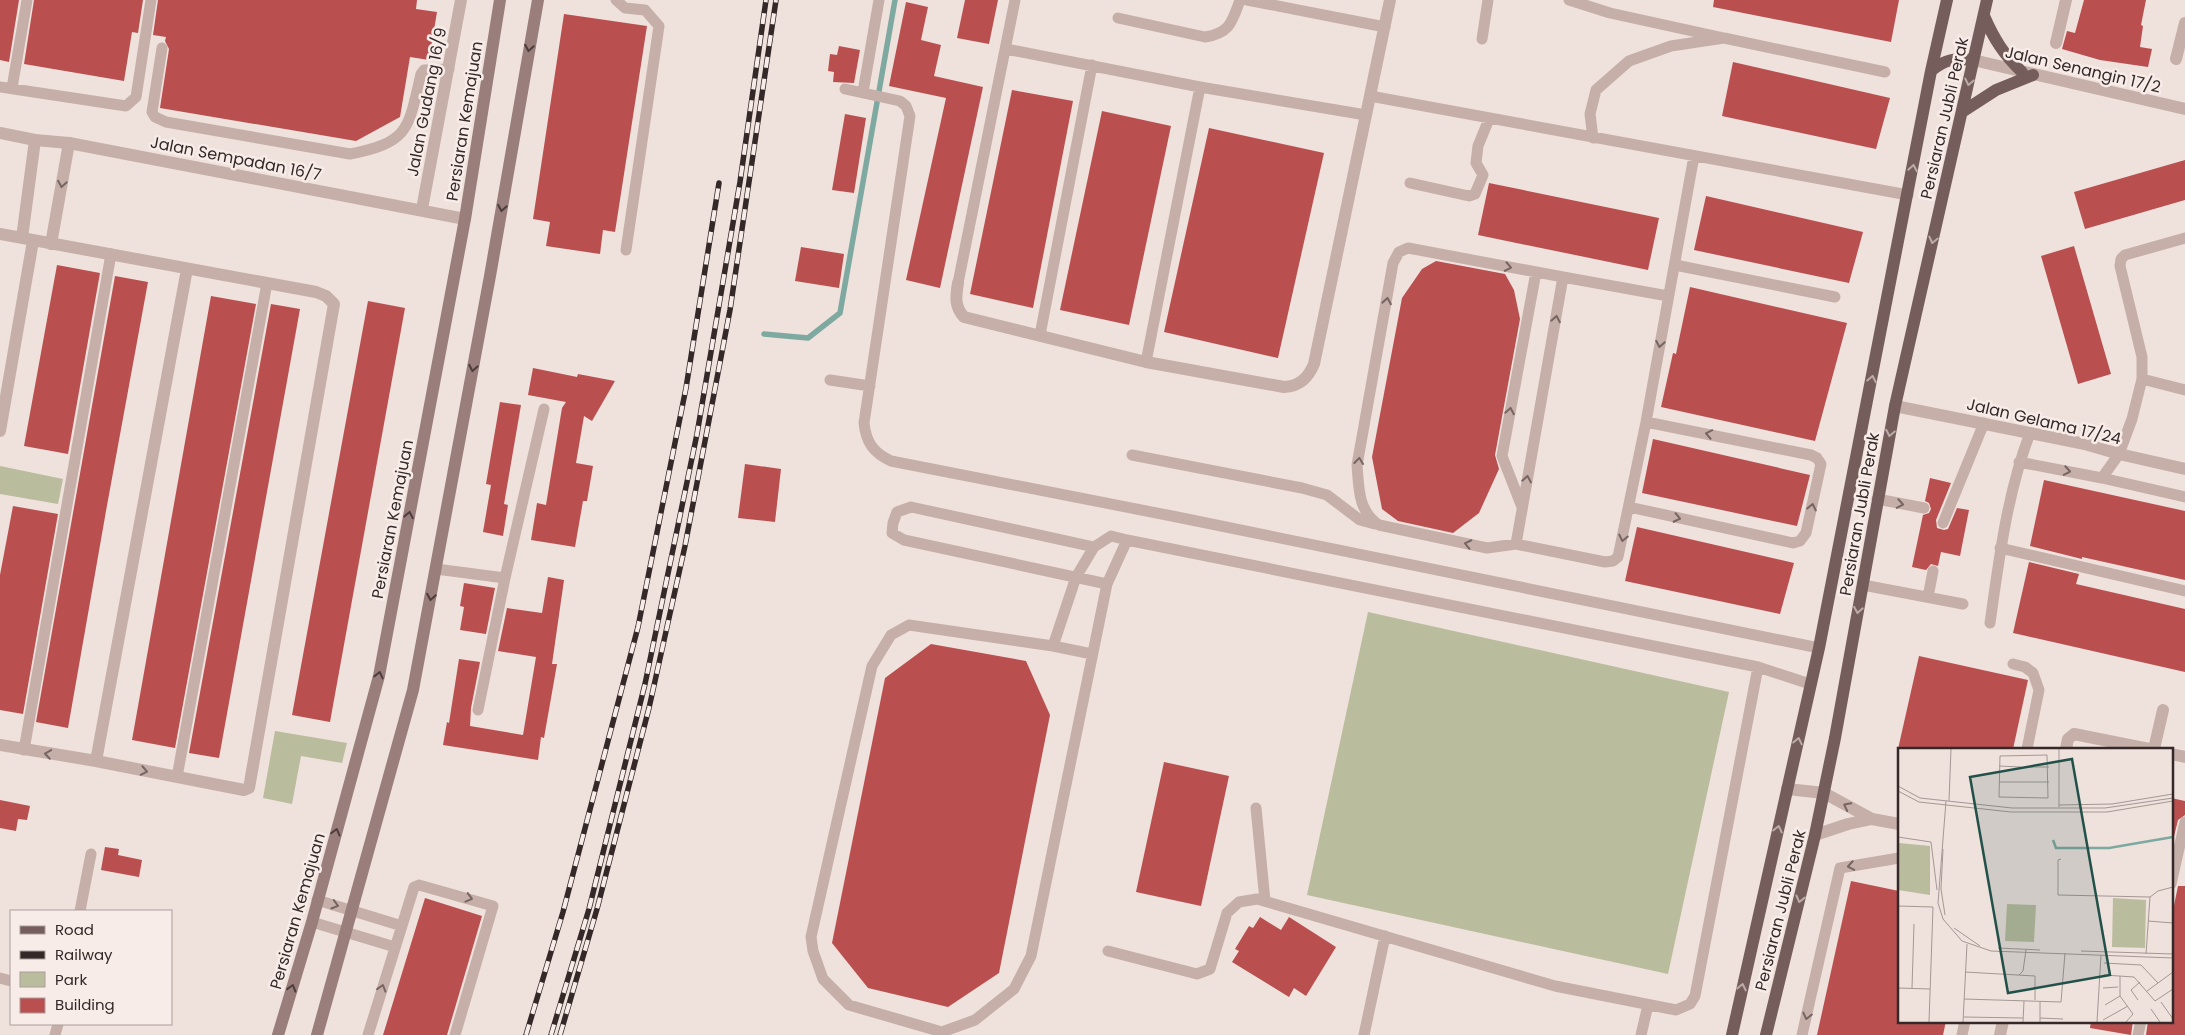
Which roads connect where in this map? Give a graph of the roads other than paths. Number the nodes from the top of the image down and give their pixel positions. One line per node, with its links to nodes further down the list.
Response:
1 (27, 0): 34 (lane)
2 (151, 0): 34 (lane)
3 (461, 0): 29 (street, Jalan Gudang 16/9)
4 (500, 0): 50 (main road, Persiaran Kemajuan)
5 (538, 0): 93 (main road, one-way to 93)
6 (616, 0): 55 (lane)
7 (879, 0): 36 (lane)
8 (1015, 0): 25 (lane)
9 (1240, 0): 18 (lane)
10 (1247, 0): 20 (lane)
11 (1390, 0): 20 (street)
12 (1488, 0): 22 (lane)
13 (1569, 0): 21 (lane)
14 (1947, 0): 30 (main road, Persiaran Jubli Perak)
15 (1987, 0): 17 (main road, Persiaran Jubli Perak)
16 (2066, 0): 23 (street)
17 (1984, 16): 27 (main road, Persiaran Jubli Perak); 32 (main road)
18 (1118, 18)
19 (2185, 23): 26 (street)
20 (1385, 27): 37 (street)
21 (1724, 38): 31 (lane); 43 (lane)
22 (1482, 39)
23 (2056, 43)
24 (162, 48): 29 (lane)
25 (1006, 49): 28 (lane); 61 (lane)
26 (2176, 59)
27 (1973, 60): 30 (main road); 32 (street, Jalan Senangin 17/2); 39 (main road, Persiaran Jubli Perak, one-way to 39)
28 (1092, 65): 33 (lane); 65 (lane)
29 (449, 69): 49 (street, Jalan Gudang 16/9)
30 (1931, 71): 48 (main road, Persiaran Jubli Perak, one-way to 30)
31 (1885, 72)
32 (2028, 74): 38 (street, Jalan Senangin 17/2); 39 (main road)
33 (1200, 87): 40 (lane); 66 (lane)
34 (6, 88)
35 (845, 89): 36 (lane)
36 (864, 93): 69 (lane)
37 (1370, 96): 40 (street); 41 (lane)
38 (2185, 109)
39 (1962, 112): 71 (main road, Persiaran Jubli Perak, one-way to 71)
40 (1366, 115): 66 (street)
41 (1489, 119): 43 (lane); 47 (lane)
42 (0, 133): 44 (street, Jalan Sempadan 16/7)
43 (1593, 138): 46 (lane)
44 (36, 140): 45 (street, Jalan Sempadan 16/7); 53 (street)
45 (69, 143): 49 (street, Jalan Sempadan 16/7); 54 (street, one-way to 54)
46 (1694, 156): 48 (lane); 57 (lane)
47 (1410, 183)
48 (1908, 195): 104 (main road, Persiaran Jubli Perak, one-way to 48)
49 (422, 209): 50 (street, Jalan Sempadan 16/7)
50 (465, 219): 131 (main road, Persiaran Kemajuan, one-way to 50)
51 (0, 234): 53 (street)
52 (2185, 238): 67 (lane)
53 (28, 240): 54 (street); 75 (street)
54 (51, 244): 56 (street)
55 (626, 250)
56 (111, 254): 58 (street); 116 (lane)
57 (1674, 265): 63 (lane); 64 (lane)
58 (187, 269): 62 (street); 119 (street)
59 (1536, 272): 60 (lane); 84 (lane, one-way to 59); 88 (lane, one-way to 59)
60 (1563, 277): 63 (lane); 84 (lane, one-way to 60)
61 (958, 283): 65 (street)
62 (267, 284): 120 (lane); 120 (street)
63 (1668, 296): 73 (lane, one-way to 73)
64 (1835, 297)
65 (1040, 336): 66 (street)
66 (1146, 362)
67 (2142, 379): 70 (lane); 77 (lane)
68 (830, 380): 69 (lane)
69 (870, 386): 104 (lane)
70 (2185, 390)
71 (1895, 406): 74 (street, Jalan Gelama 17/24); 83 (main road, Persiaran Jubli Perak, one-way to 83)
72 (544, 409): 96 (lane)
73 (1646, 422): 85 (lane); 85 (lane, one-way to 73)
74 (1984, 423): 76 (street, Jalan Gelama 17/24); 87 (lane)
75 (0, 431)
76 (2030, 433): 77 (street, Jalan Gelama 17/24); 79 (lane)
77 (2119, 454): 80 (street, Jalan Gelama 17/24); 81 (lane)
78 (1132, 455): 88 (lane)
79 (2019, 462): 81 (lane, one-way to 81); 92 (lane)
80 (2185, 469)
81 (2102, 478): 82 (lane)
82 (2185, 497)
83 (1877, 499): 86 (lane, one-way to 86); 98 (main road, Persiaran Jubli Perak)
84 (1522, 508): 90 (lane)
85 (1629, 508): 90 (lane, one-way to 90)
86 (1924, 508)
87 (1942, 523)
88 (1379, 525): 90 (lane, one-way to 88)
89 (1128, 540): 91 (lane); 97 (lane); 107 (lane)
90 (1516, 544)
91 (1094, 547): 95 (lane); 95 (lane)
92 (2000, 548): 99 (lane); 102 (lane)
93 (436, 569): 96 (lane); 134 (main road, one-way to 134)
94 (1933, 571): 100 (lane)
95 (1076, 577): 97 (lane); 103 (lane)
96 (505, 578): 109 (lane)
97 (1107, 584): 105 (lane)
98 (1863, 585): 100 (lane); 122 (main road, Persiaran Jubli Perak, one-way to 122)
99 (2185, 591)
100 (1928, 597): 101 (lane)
101 (1963, 604)
102 (1990, 623)
103 (1053, 646): 105 (lane); 105 (lane)
104 (1819, 648): 108 (main road, Persiaran Jubli Perak)
105 (1092, 654)
106 (2013, 664): 112 (lane)
107 (1758, 667): 108 (lane); 141 (lane)
108 (1810, 684): 121 (main road, Persiaran Jubli Perak, one-way to 108)
109 (478, 710)
110 (2162, 710): 115 (street)
111 (0, 745): 116 (street)
112 (2027, 748)
113 (2066, 748): 114 (street)
114 (2144, 748)
115 (2154, 748)
116 (24, 750): 119 (street, one-way to 116)
117 (2172, 754): 118 (street)
118 (2185, 757)
119 (96, 761): 120 (street, one-way to 120)
120 (177, 777)
121 (1787, 789): 122 (street); 151 (main road, Persiaran Jubli Perak, one-way to 121)
122 (1824, 793): 124 (street, one-way to 122); 127 (main road, Persiaran Jubli Perak)
123 (1256, 808): 132 (lane)
124 (1872, 819): 126 (street); 127 (street)
125 (2185, 822): 130 (lane)
126 (1898, 824)
127 (1815, 835): 152 (main road, Persiaran Jubli Perak, one-way to 152)
128 (91, 854): 133 (lane)
129 (1898, 858): 153 (lane, one-way to 153)
130 (2172, 880)
131 (317, 900): 134 (lane, one-way to 134); 135 (main road, Persiaran Kemajuan)
132 (1265, 901): 138 (lane); 140 (lane)
133 (80, 910)
134 (353, 910): 136 (lane); 137 (main road)
135 (312, 922): 137 (lane); 145 (main road, Persiaran Kemajuan, one-way to 135)
136 (402, 926): 139 (lane); 148 (lane, one-way to 148)
137 (346, 932): 139 (lane); 146 (main road)
138 (1385, 936): 141 (lane); 149 (lane)
139 (395, 947): 147 (lane, one-way to 139)
140 (1108, 951)
141 (1648, 1005): 150 (lane)
142 (1965, 1022): 154 (lane)
143 (2003, 1022): 155 (street)
144 (2141, 1022): 156 (lane)
145 (278, 1035)
146 (317, 1035)
147 (368, 1035)
148 (455, 1035)
149 (1364, 1035)
150 (1642, 1035)
151 (1732, 1035)
152 (1766, 1035)
153 (1802, 1035)
154 (1962, 1035)
155 (2000, 1035)
156 (2138, 1035)

